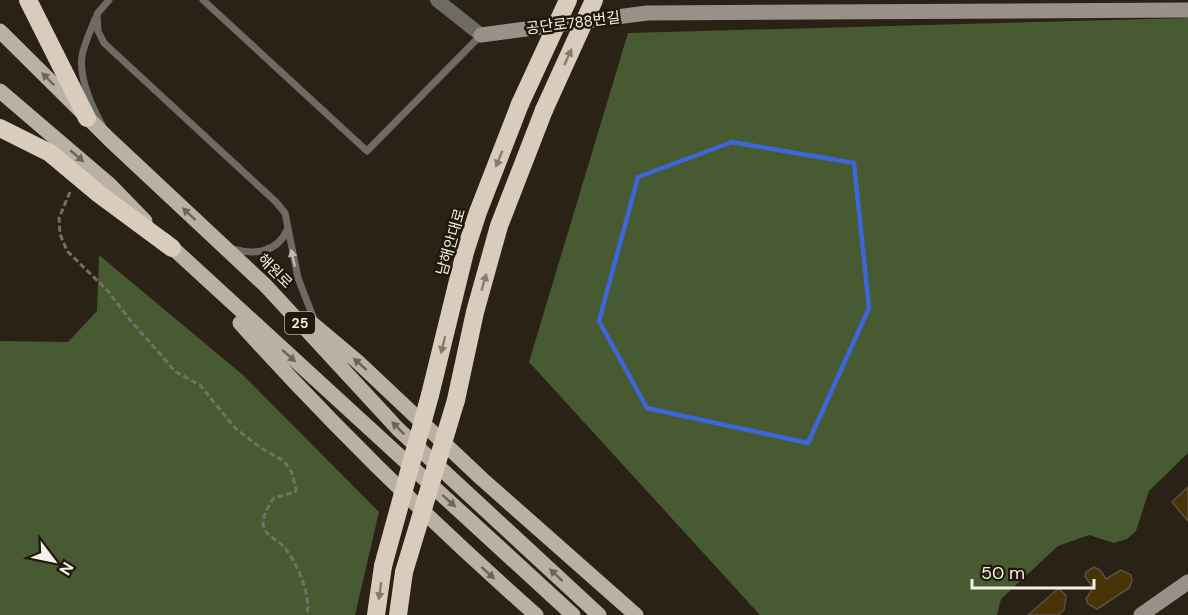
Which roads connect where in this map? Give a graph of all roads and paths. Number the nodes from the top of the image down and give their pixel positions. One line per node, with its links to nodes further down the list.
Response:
1 (28, 0): 12 (highway)
2 (110, 0): 8 (lane)
3 (203, 0): 10 (lane)
4 (437, 0): 10 (street)
5 (568, 0): 23 (highway, 남해안대로, one-way to 23, bridge)
6 (594, 0): 24 (highway, one-way to 6, bridge)
7 (1188, 10): 10 (street, 공단로788번길)
8 (97, 14): 14 (lane); 16 (lane)
9 (0, 31): 12 (main road, 해원로 / 25, one-way to 9)
10 (481, 34)
11 (0, 91): 18 (main road, 25, one-way to 18)
12 (87, 118): 14 (main road, 해원로 / 25)
13 (0, 128): 15 (highway)
14 (110, 140): 17 (main road, 해원로 / 25, one-way to 14)
15 (77, 175): 18 (highway); 22 (path)
16 (288, 228): 17 (lane); 20 (lane, one-way to 16)
17 (219, 242): 19 (main road, 해원로 / 25)
18 (178, 254): 25 (main road, one-way to 25); 26 (main road, 25, one-way to 26)
19 (266, 286): 20 (main road); 27 (main road, 해원로 / 25, one-way to 19)
20 (317, 327): 28 (main road, one-way to 20)
21 (1188, 582): 29 (street)
22 (307, 615)
23 (376, 615)
24 (398, 615)
25 (536, 615)
26 (573, 615)
27 (599, 615)
28 (636, 615)
29 (1141, 615)

